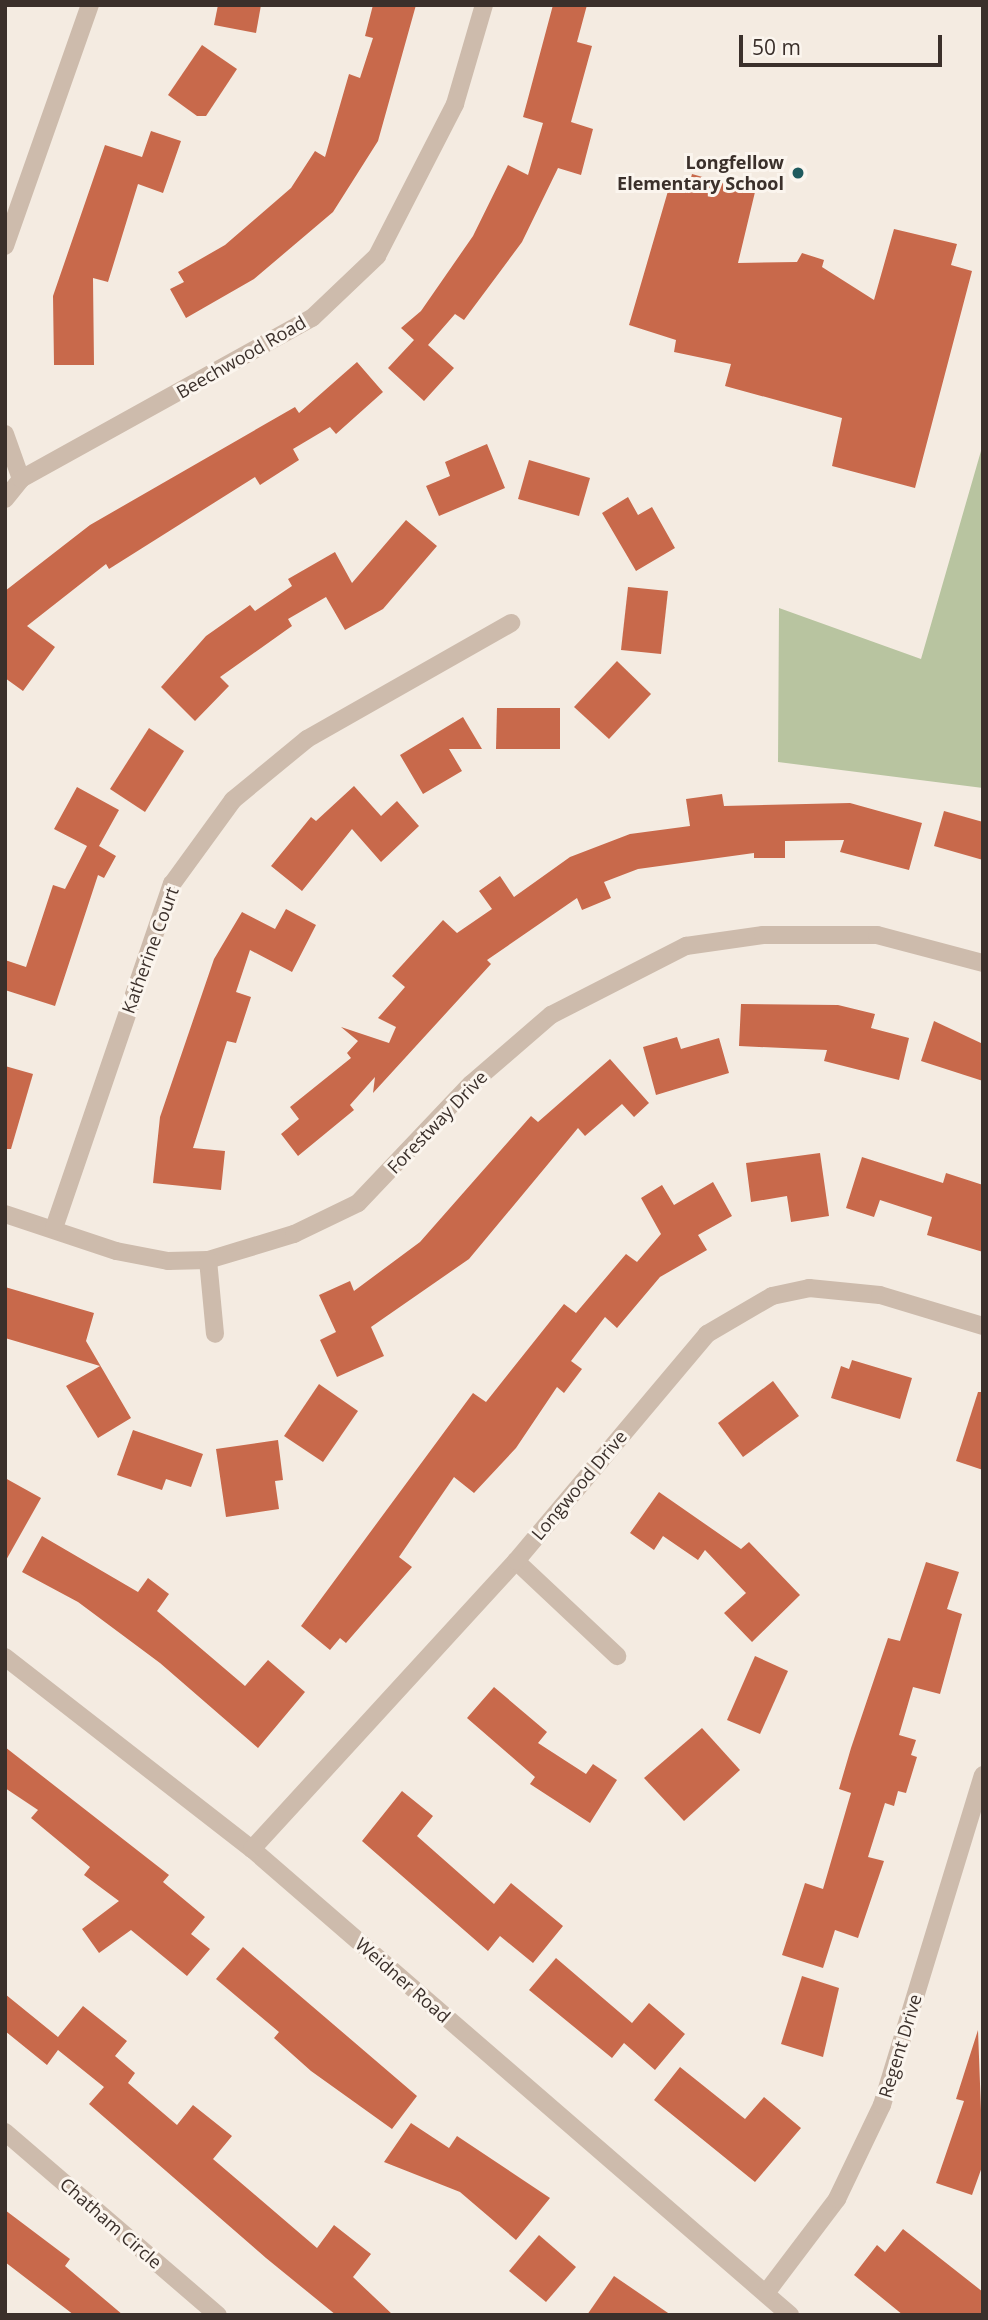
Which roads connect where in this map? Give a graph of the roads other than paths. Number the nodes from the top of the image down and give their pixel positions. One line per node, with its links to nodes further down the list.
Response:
1 (90, 5): 3 (street)
2 (484, 5): 5 (street, Beechwood Road)
3 (5, 246)
4 (5, 434): 5 (street)
5 (21, 479): 6 (street, Beechwood Road)
6 (5, 499)
7 (510, 623): 10 (street, Katherine Court)
8 (983, 963): 11 (street, Forestway Drive)
9 (5, 1214): 10 (street, Forestway Drive)
10 (54, 1228): 11 (street, Forestway Drive)
11 (208, 1260): 13 (street)
12 (983, 1326): 14 (street, Longwood Drive)
13 (215, 1334)
14 (516, 1561): 15 (street); 18 (street, Longwood Drive)
15 (617, 1656)
16 (5, 1657): 18 (street, Weidner Road)
17 (983, 1775): 20 (street, Regent Drive)
18 (252, 1849): 20 (street, Weidner Road)
19 (5, 2132): 21 (street, Chatham Circle)
20 (766, 2293): 22 (street, Weidner Road)
21 (218, 2315)
22 (790, 2315)

